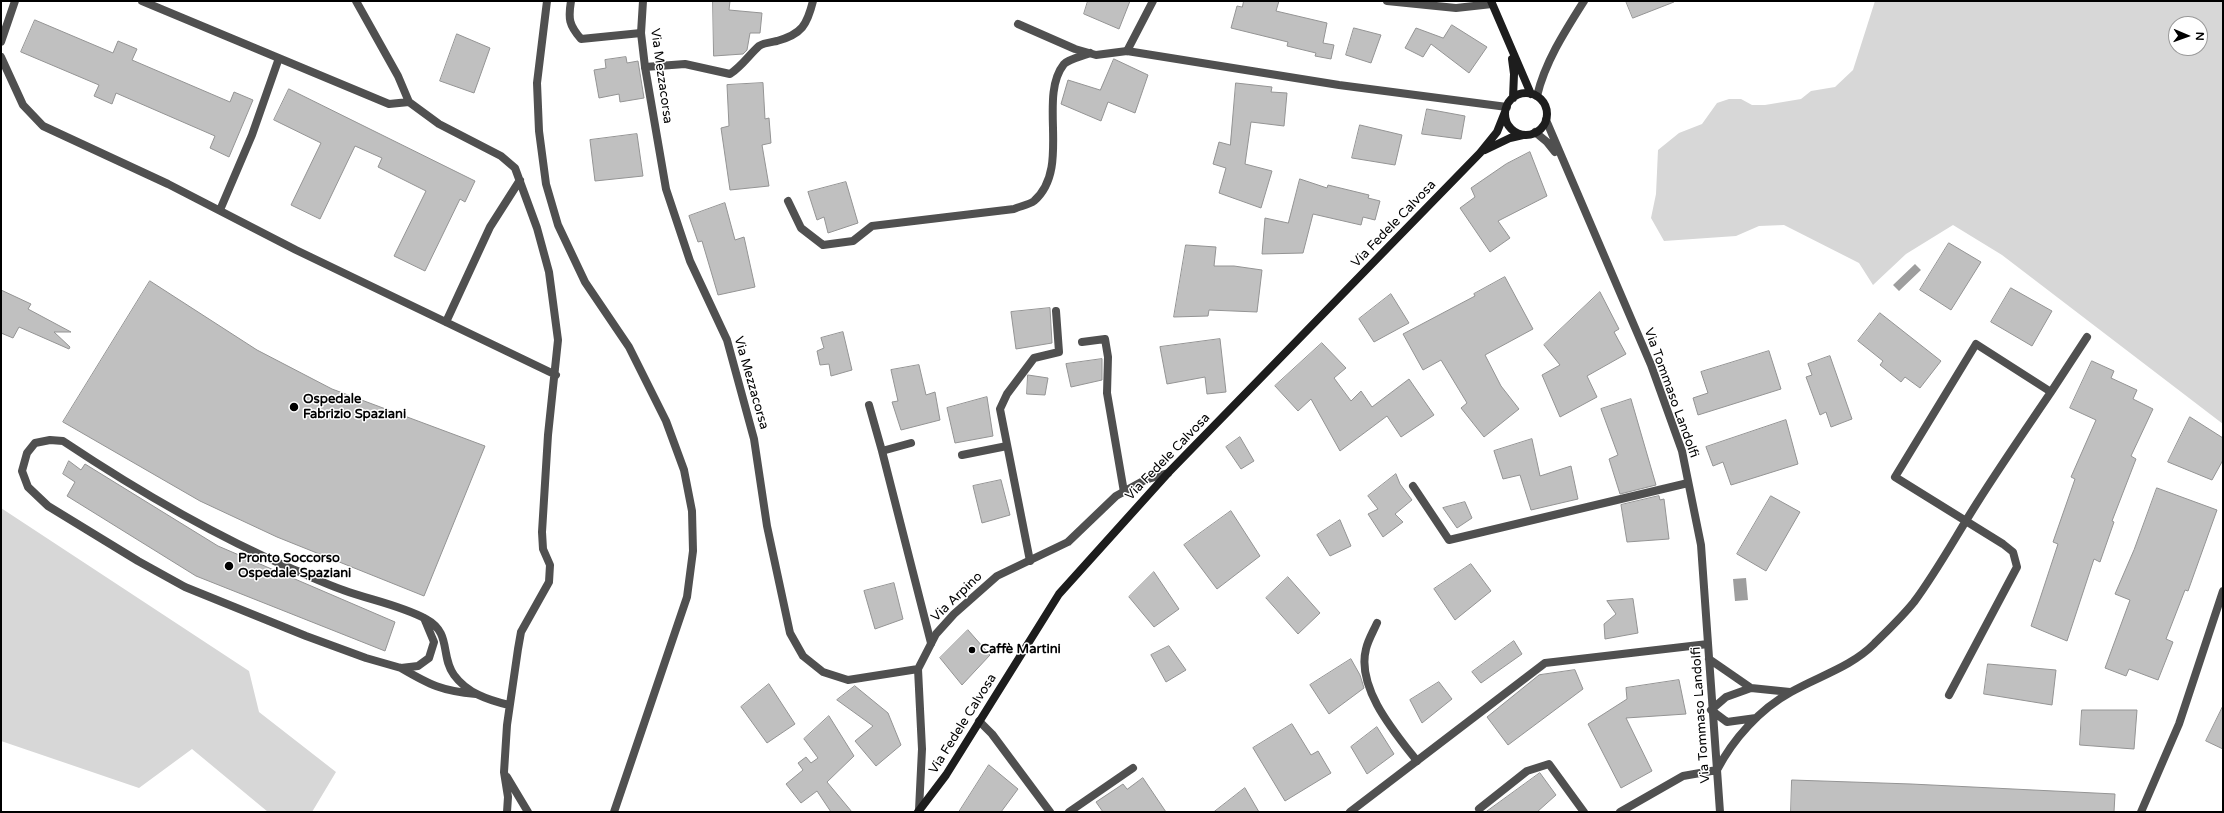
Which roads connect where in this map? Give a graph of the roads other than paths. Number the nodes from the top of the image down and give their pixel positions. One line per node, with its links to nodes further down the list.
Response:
1 (16, 1): 14 (street)
2 (142, 1): 19 (street)
3 (356, 1): 23 (street)
4 (547, 1): 74 (street)
5 (571, 1): 13 (street)
6 (643, 1): 13 (street, Via Mezzacorsa)
7 (813, 1): 20 (street)
8 (1153, 1): 16 (street)
9 (1387, 1): 11 (street)
10 (1584, 1): 21 (street)
11 (1491, 2): 15 (street)
12 (1018, 24): 17 (street)
13 (641, 33): 20 (street, Via Mezzacorsa)
14 (1, 42)
15 (1511, 48): 21 (street); 22 (street)
16 (1127, 51): 17 (street); 24 (street)
17 (1090, 53): 31 (street)
18 (1, 57): 32 (street)
19 (279, 58): 23 (street); 32 (street)
20 (645, 67): 57 (street, Via Mezzacorsa)
21 (1534, 95): 22 (street); 25 (street)
22 (1512, 98): 24 (street)
23 (409, 102): 30 (street)
24 (1506, 110): 27 (street); 28 (street, Via Fedele Calvosa)
25 (1546, 120): 26 (street); 29 (street, Via Tommaso Landolfi)
26 (1535, 132): 27 (street); 29 (street, Via Tommaso Landolfi)
27 (1523, 135): 28 (street, Via Fedele Calvosa)
28 (1480, 153): 44 (street, Via Fedele Calvosa)
29 (1563, 162): 45 (street, Via Tommaso Landolfi)
30 (520, 180): 34 (street); 37 (street)
31 (788, 202)
32 (220, 210): 34 (street)
33 (1056, 311): 41 (street)
34 (446, 322): 37 (street)
35 (2087, 337): 38 (street)
36 (1082, 342): 47 (street)
37 (556, 375): 62 (street)
38 (2050, 392): 48 (street); 48 (street)
39 (870, 404): 42 (street)
40 (911, 443): 42 (street)
41 (1007, 446): 43 (street); 49 (street)
42 (882, 451): 53 (street)
43 (962, 455)
44 (1168, 473): 47 (street, Via Arpino); 65 (street, Via Fedele Calvosa)
45 (1688, 482): 46 (street); 54 (street, Via Tommaso Landolfi)
46 (1413, 486)
47 (1124, 492): 49 (street, Via Arpino)
48 (1965, 522): 59 (street); 61 (street)
49 (1030, 561): 53 (street, Via Arpino)
50 (2223, 591): 81 (street)
51 (424, 618): 56 (street); 56 (street); 60 (street)
52 (1377, 623): 66 (street)
53 (931, 643): 57 (street, Via Arpino)
54 (1708, 644): 55 (street, Via Tommaso Landolfi); 66 (street)
55 (1709, 659): 58 (street); 63 (street, Via Tommaso Landolfi)
56 (401, 668): 60 (street)
57 (918, 669): 71 (street, Via Arpino)
58 (1751, 688): 59 (street); 63 (street)
59 (1790, 692): 64 (street)
60 (476, 694): 62 (street)
61 (1948, 695)
62 (509, 705): 69 (street)
63 (1711, 710): 64 (street); 68 (street, Via Tommaso Landolfi)
64 (1756, 718): 68 (street)
65 (979, 722): 71 (street, Via Fedele Calvosa); 75 (street)
66 (1417, 762): 77 (street)
67 (1133, 768): 76 (street)
68 (1717, 770): 79 (street); 80 (street, Via Tommaso Landolfi)
69 (504, 772): 72 (street); 73 (street)
70 (1479, 809): 78 (street)
71 (918, 811)
72 (507, 812)
73 (528, 812)
74 (614, 812)
75 (1050, 812)
76 (1069, 812)
77 (1350, 812)
78 (1584, 812)
79 (1620, 812)
80 (1720, 812)
81 (2141, 812)

